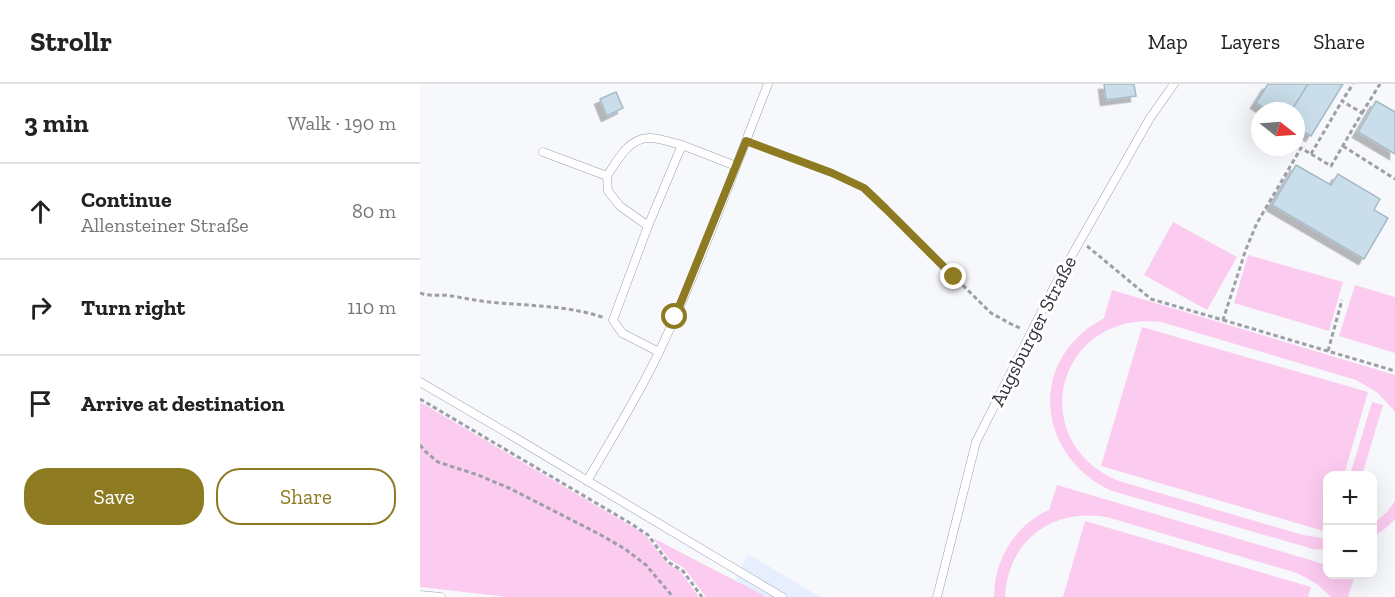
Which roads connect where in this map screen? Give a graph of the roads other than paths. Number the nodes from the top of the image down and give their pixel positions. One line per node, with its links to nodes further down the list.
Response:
1 (768, 84): 5 (lane)
2 (1174, 84): 14 (lane, Augsburger Straße)
3 (682, 145): 5 (lane); 6 (lane); 7 (lane)
4 (543, 152): 6 (lane)
5 (736, 166): 8 (lane)
6 (607, 176): 7 (lane)
7 (648, 226): 8 (lane)
8 (659, 352): 10 (lane)
9 (420, 382): 10 (lane)
10 (587, 481): 13 (lane)
11 (420, 594): 12 (lane)
12 (441, 597)
13 (782, 597)
14 (937, 597)

